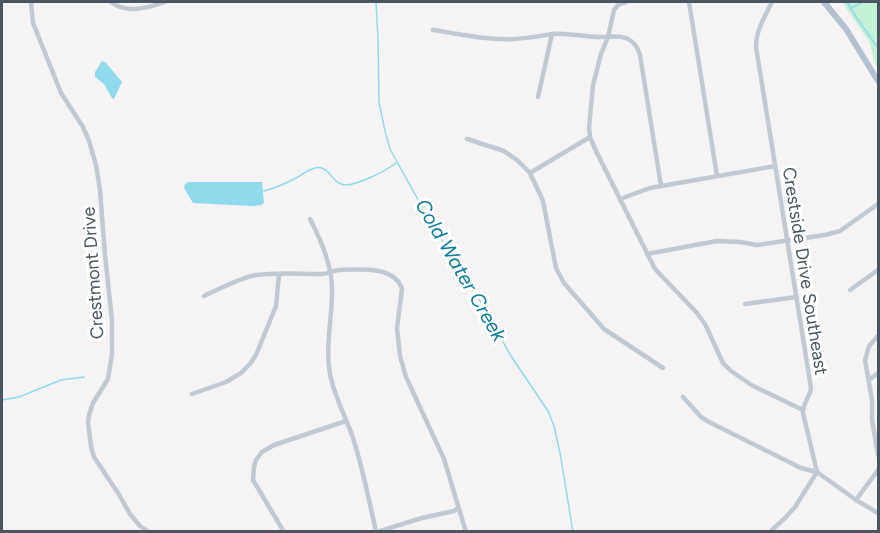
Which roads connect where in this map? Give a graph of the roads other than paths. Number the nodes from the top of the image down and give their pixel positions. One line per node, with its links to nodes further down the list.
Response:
1 (31, 2): 45 (street, Crestmont Drive)
2 (111, 2): 3 (street)
3 (165, 2)
4 (626, 2): 10 (street)
5 (689, 2): 17 (street)
6 (772, 2): 15 (street, Crestside Drive Southeast)
7 (824, 2): 11 (main road)
8 (433, 30): 9 (street)
9 (552, 34): 10 (street); 12 (street)
10 (608, 37): 13 (street); 18 (street)
11 (879, 81)
12 (538, 97)
13 (590, 137): 16 (street); 19 (street)
14 (467, 139): 16 (street)
15 (775, 166): 17 (street); 22 (street, Crestside Drive Southeast)
16 (530, 173): 32 (street)
17 (717, 176): 18 (street)
18 (661, 186): 19 (street)
19 (620, 199): 23 (street)
20 (879, 204): 22 (street)
21 (310, 219): 25 (street)
22 (787, 241): 23 (street); 29 (street, Crestside Drive Southeast)
23 (647, 254): 37 (street)
24 (879, 270): 27 (street)
25 (330, 272): 26 (street); 38 (street); 43 (street)
26 (279, 274): 28 (street); 35 (street)
27 (850, 290)
28 (204, 296)
29 (796, 297): 30 (street); 37 (street, Crestside Drive Southeast)
30 (745, 304)
31 (879, 336): 34 (street)
32 (663, 368)
33 (879, 373): 34 (street)
34 (869, 380): 39 (street)
35 (192, 394)
36 (683, 397): 41 (street)
37 (803, 410): 41 (street, Crestside Drive Southeast)
38 (346, 421): 46 (street); 47 (street)
39 (879, 455)
40 (879, 470): 42 (street)
41 (817, 472): 42 (street); 49 (street)
42 (856, 500): 44 (street)
43 (458, 508): 47 (street); 48 (street)
44 (879, 513)
45 (148, 531)
46 (284, 531)
47 (376, 531)
48 (466, 531)
49 (770, 531)

